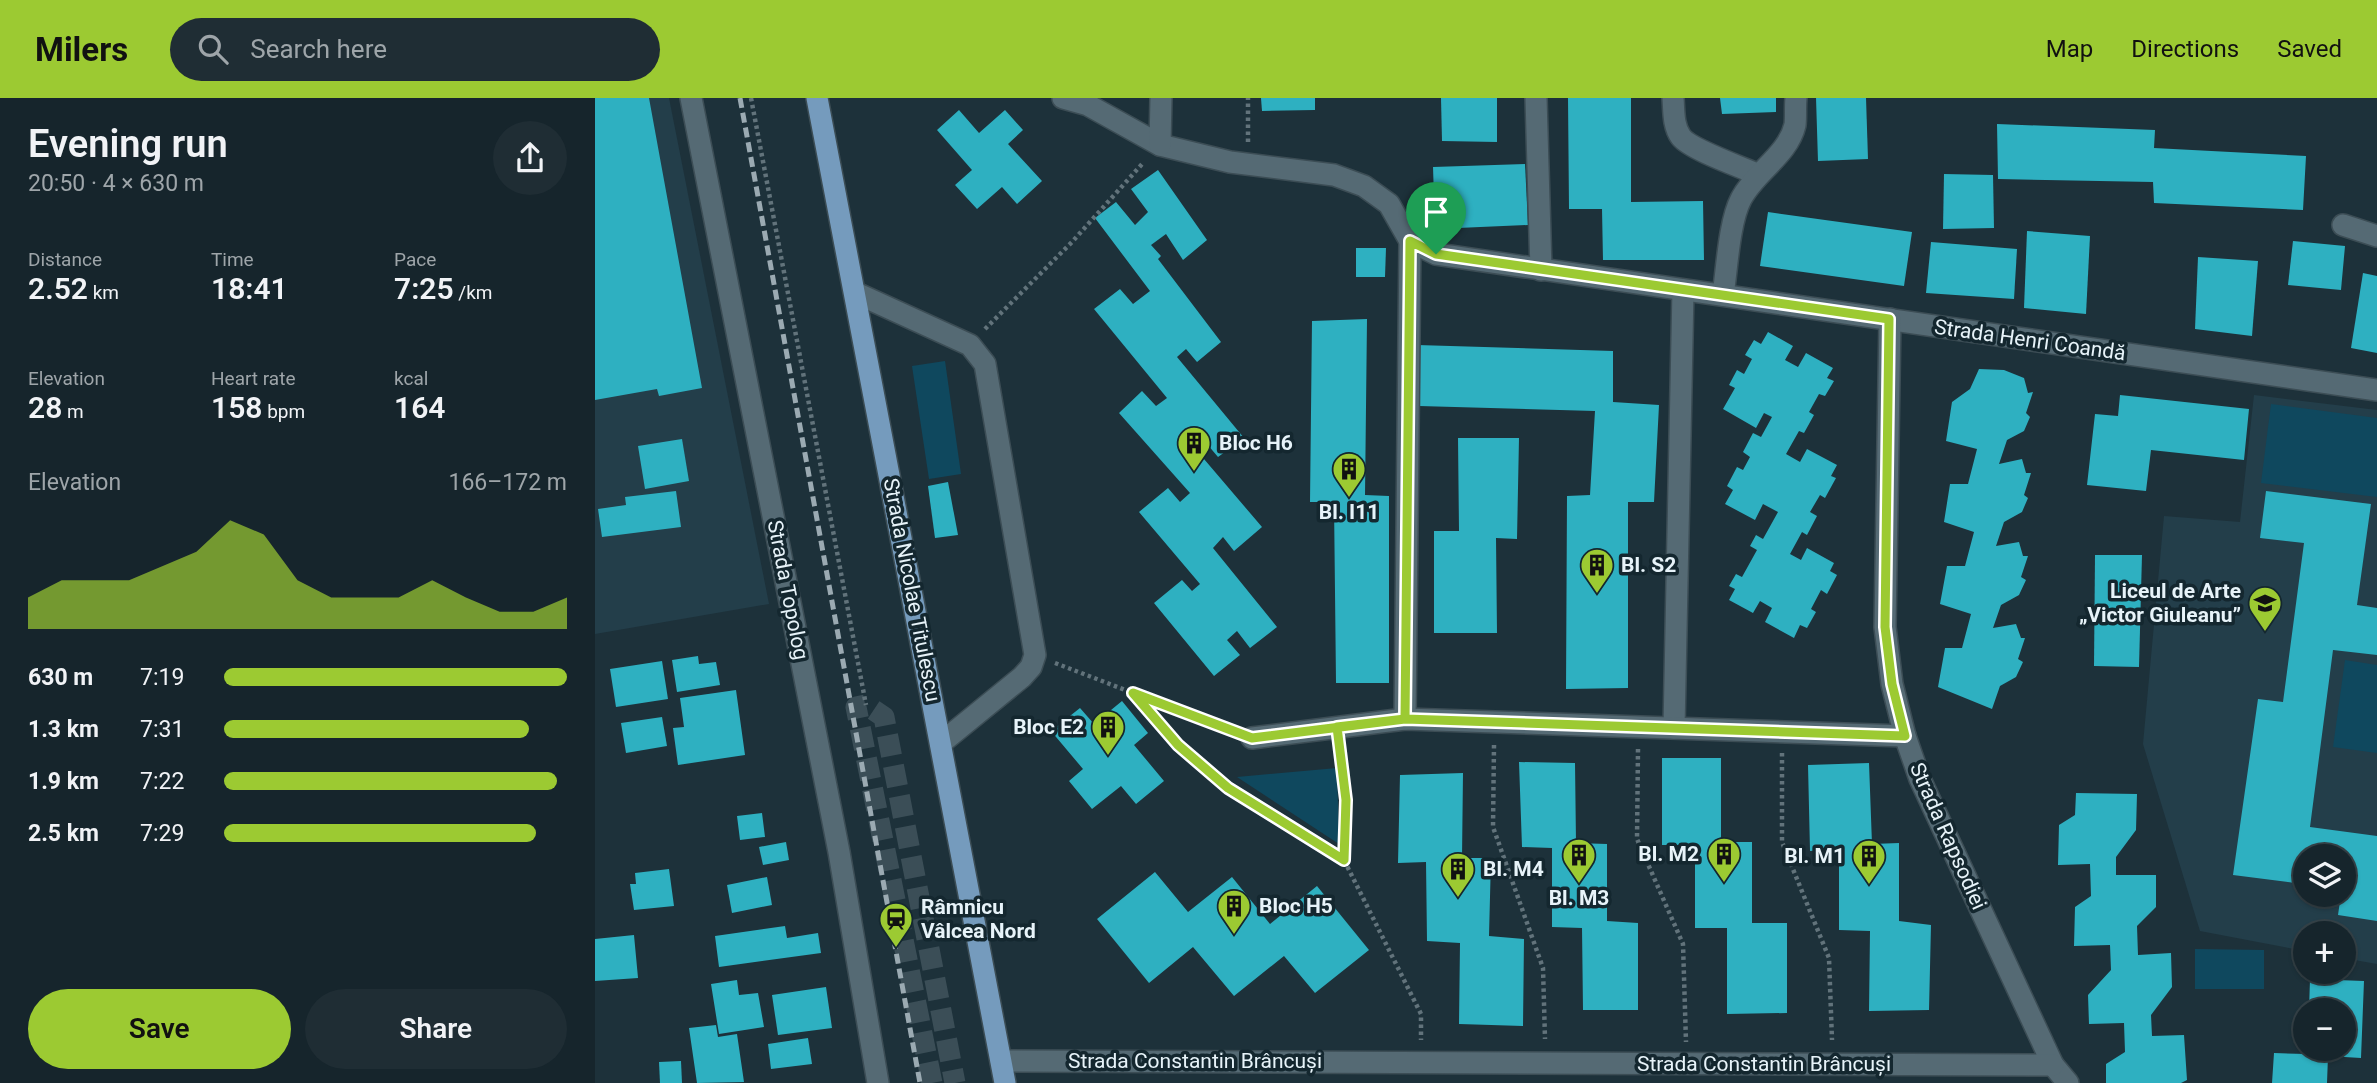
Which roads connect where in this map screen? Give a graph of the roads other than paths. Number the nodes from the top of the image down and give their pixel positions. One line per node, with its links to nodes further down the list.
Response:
1 (691, 98): 27 (street, Strada Topolog)
2 (817, 98): 15 (main road, Strada Nicolae Titulescu)
3 (1063, 98): 8 (street)
4 (1161, 98): 8 (street)
5 (1536, 98): 13 (street)
6 (1674, 98): 9 (street)
7 (1796, 98): 9 (street)
8 (1160, 145): 12 (street)
9 (1757, 174): 16 (street)
10 (2343, 225): 11 (street)
11 (2377, 236)
12 (1410, 241): 13 (street, Strada Henri Coandă); 19 (street)
13 (1541, 270): 14 (street, Strada Henri Coandă)
14 (1683, 290): 16 (street, Strada Henri Coandă); 20 (street)
15 (856, 293): 23 (main road, Strada Nicolae Titulescu); 23 (street)
16 (1723, 295): 17 (street, Strada Henri Coandă)
17 (1889, 319): 18 (street, Strada Henri Coandă); 21 (street, Strada Rapsodiei)
18 (2377, 390)
19 (1405, 719): 20 (street); 22 (street)
20 (1674, 728): 21 (street)
21 (1905, 736): 25 (street, Strada Rapsodiei)
22 (1252, 738)
23 (941, 743): 24 (main road, Strada Nicolae Titulescu)
24 (1001, 1060): 26 (street, Strada Constantin Brâncuși); 28 (main road, Strada Nicolae Titulescu)
25 (2053, 1065): 26 (street, Strada Constantin Brâncuși); 29 (street, Strada Rapsodiei)
26 (1474, 1073)
27 (878, 1083)
28 (1005, 1083)
29 (2068, 1083)

